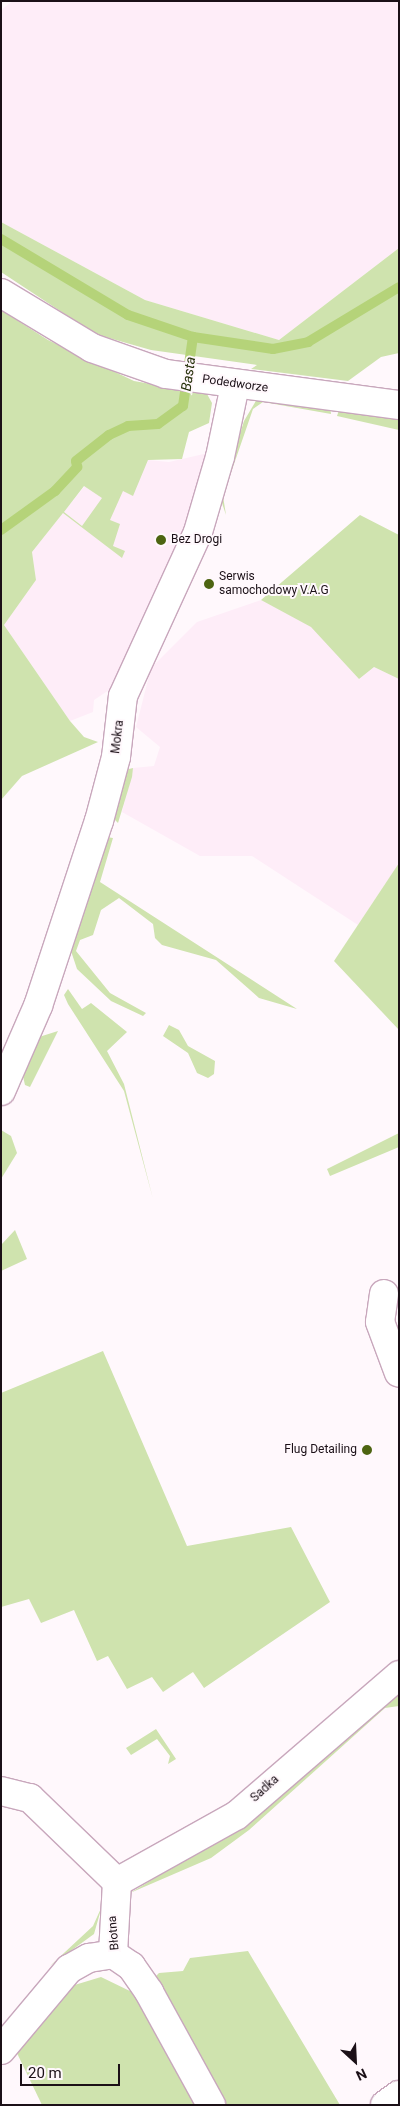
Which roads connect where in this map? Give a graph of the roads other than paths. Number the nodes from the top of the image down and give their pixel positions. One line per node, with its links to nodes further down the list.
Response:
1 (1, 293): 2 (street, Podedworze)
2 (226, 384): 3 (street, Podedworze); 4 (street, Mokra)
3 (399, 405)
4 (1, 1091)
5 (384, 1294): 6 (street)
6 (399, 1373)
7 (399, 1675): 9 (street, Sadka)
8 (1, 1791): 9 (street)
9 (116, 1882): 10 (street, Błotna)
10 (113, 1954): 11 (street); 13 (street, Błotna)
11 (1, 2050)
12 (399, 2095): 14 (street)
13 (211, 2105)
14 (385, 2105)

